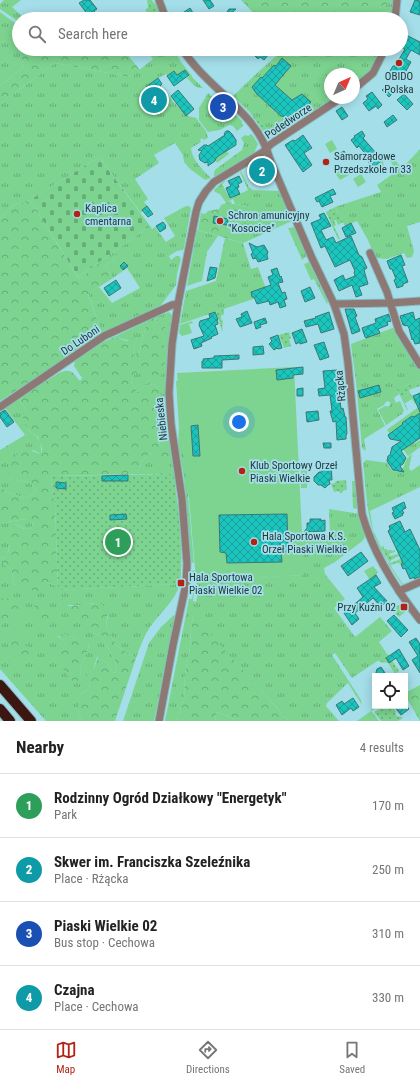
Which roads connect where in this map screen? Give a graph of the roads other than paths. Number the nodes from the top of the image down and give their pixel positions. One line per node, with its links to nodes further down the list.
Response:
1 (159, 0): 3 (street)
2 (397, 0): 4 (street)
3 (163, 12)
4 (395, 12)
5 (187, 56): 9 (street, Rżącka)
6 (382, 56): 7 (street)
7 (360, 84)
8 (332, 104): 9 (street, Podedworze)
9 (267, 148): 13 (street, Niebieska); 14 (street, Rżącka)
10 (370, 253): 12 (street)
11 (420, 301): 12 (street)
12 (390, 303): 14 (street); 15 (street)
13 (178, 304): 16 (street, Do Luboni); 24 (street, Niebieska)
14 (334, 304): 18 (street, Rżącka)
15 (420, 365)
16 (0, 407)
17 (420, 582): 18 (street)
18 (399, 591): 19 (street, Rżącka)
19 (420, 620)
20 (0, 685): 23 (highway)
21 (0, 709): 22 (highway)
22 (10, 721)
23 (31, 721)
24 (159, 721)

